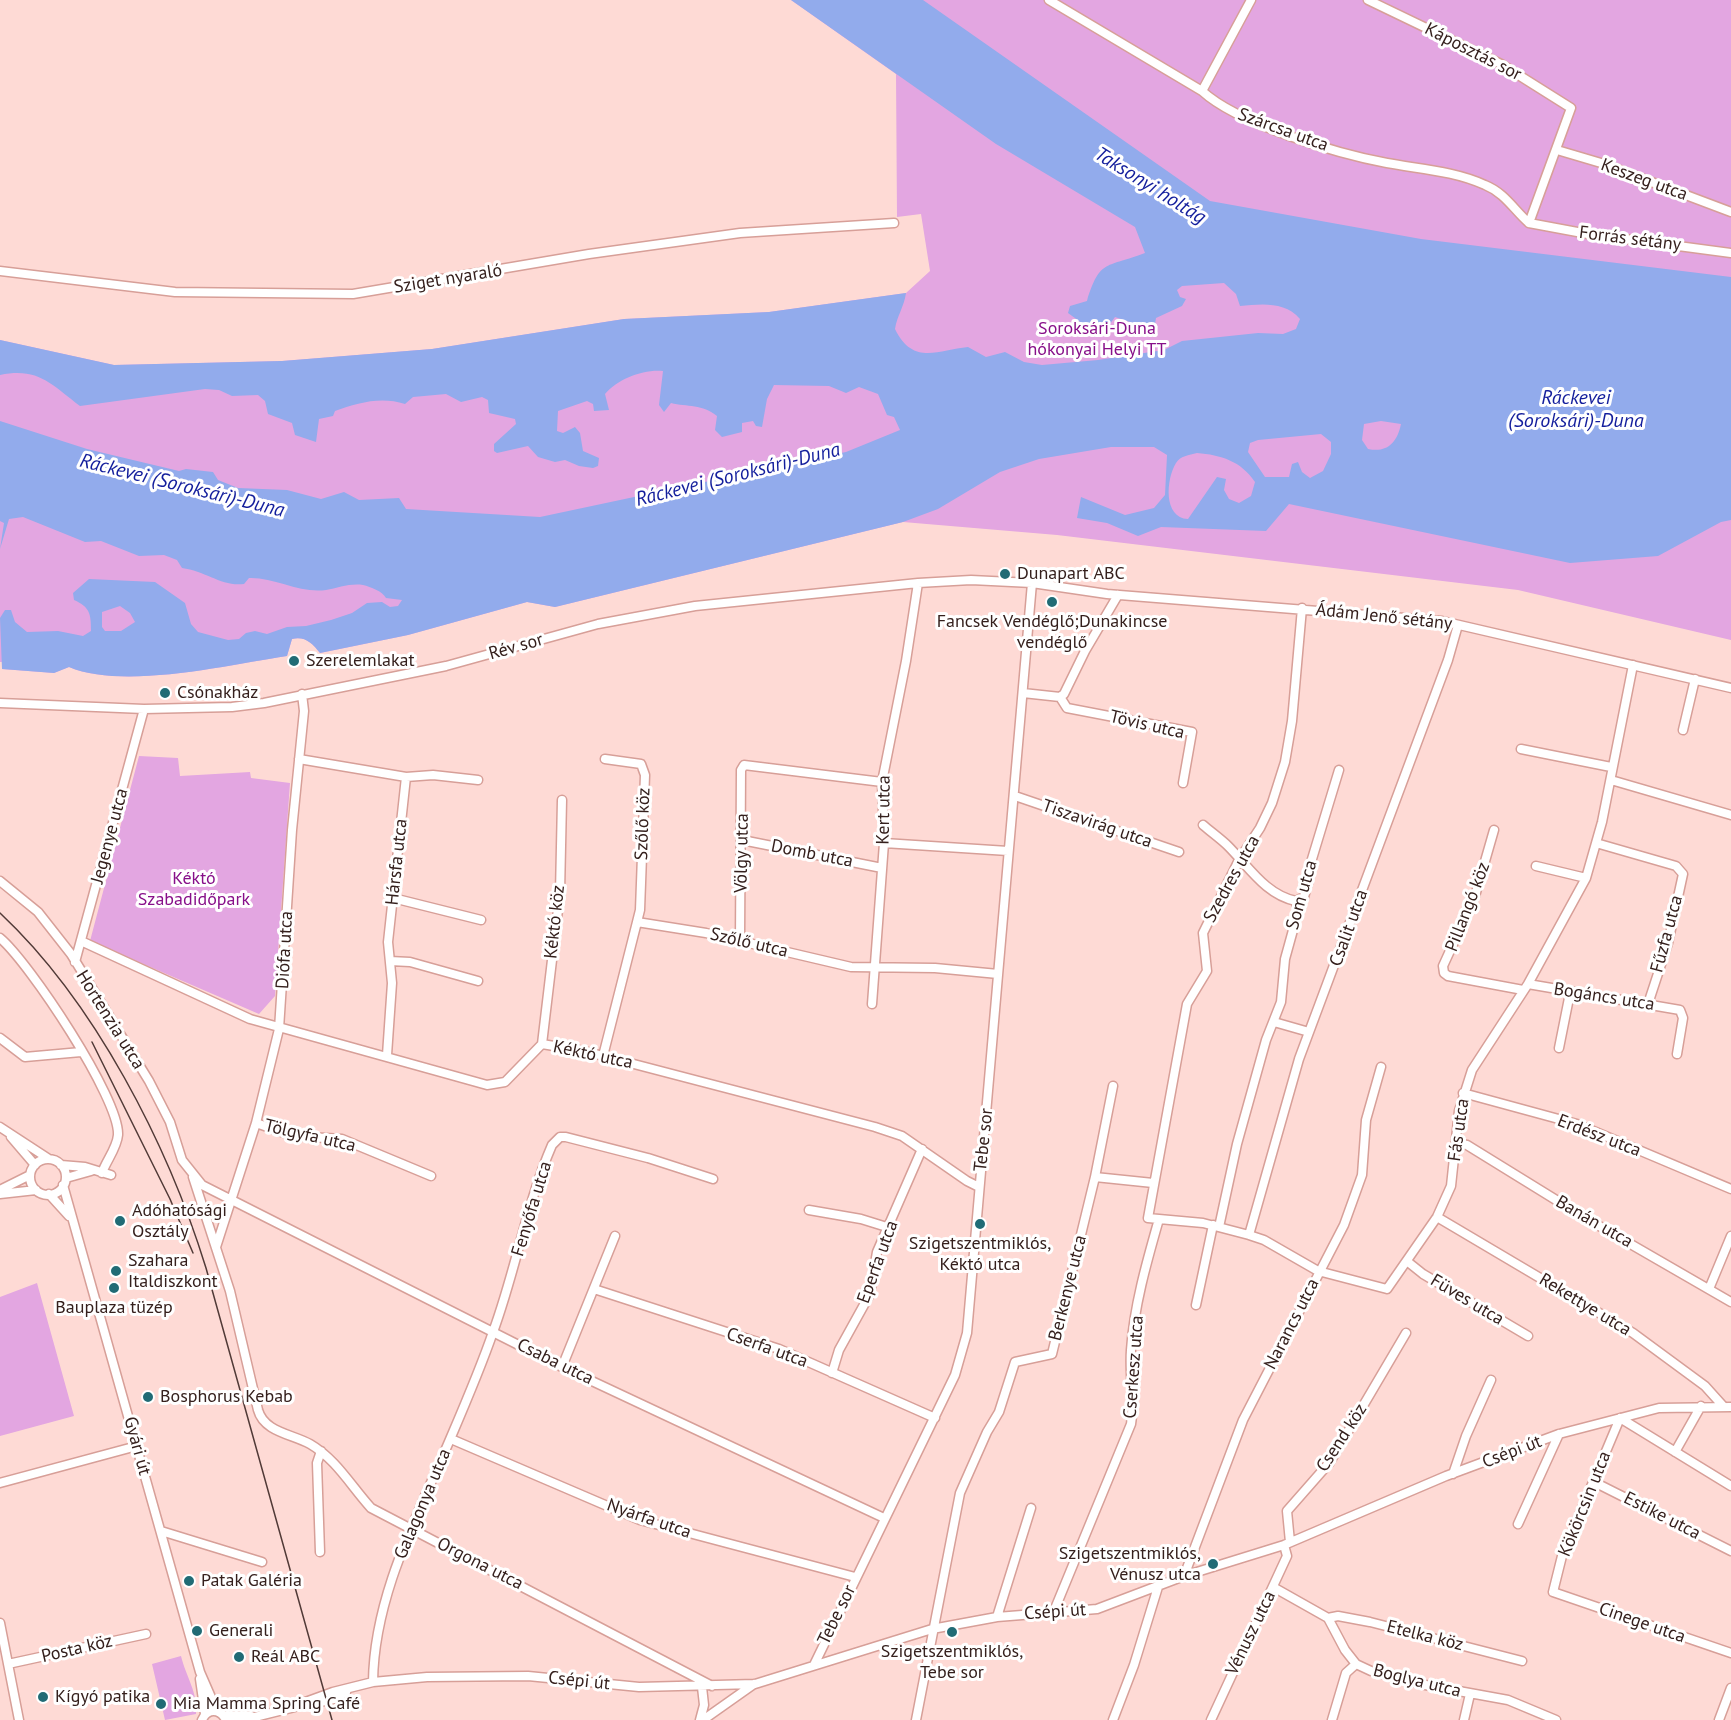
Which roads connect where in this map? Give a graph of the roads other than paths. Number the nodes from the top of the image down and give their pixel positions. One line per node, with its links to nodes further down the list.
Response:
1 (1049, 0): 4 (street, Szárcsa utca)
2 (1251, 0): 4 (street)
3 (1368, 0): 5 (street, Káposztás sor)
4 (1202, 91): 8 (street, Szárcsa utca)
5 (1557, 150): 6 (street, Keszeg utca); 8 (street)
6 (1731, 212)
7 (894, 223): 10 (street, Sziget nyaraló)
8 (1530, 223): 9 (street, Forrás sétány)
9 (1731, 253)
10 (0, 271)
11 (918, 583): 12 (street, Rév sor); 20 (street, Rév sor); 33 (street, Kert utca)
12 (1032, 583): 13 (street, Ádám Jenő sétány); 19 (street, Tebe sor)
13 (1118, 595): 14 (street, Ádám Jenő sétány); 21 (street)
14 (1302, 608): 15 (street, Ádám Jenő sétány); 45 (street, Szedres utca)
15 (1458, 625): 16 (street, Ádám Jenő sétány); 68 (street, Csalit utca)
16 (1634, 665): 17 (street, Ádám Jenő sétány); 28 (street, Fás utca)
17 (1695, 679): 18 (street, Ádám Jenő sétány); 24 (street)
18 (1731, 688)
19 (1023, 693): 21 (street, Tövis utca); 35 (street, Tebe sor)
20 (302, 694): 23 (street, Rév sor); 26 (street, Diófa utca)
21 (1060, 698): 34 (street, Tövis utca)
22 (0, 703): 23 (street, Rév sor)
23 (144, 709): 55 (street, Jegenye utca)
24 (1683, 730)
25 (1521, 749): 28 (street)
26 (299, 759): 30 (street); 67 (street, Diófa utca)
27 (605, 759): 53 (street, Szőlő köz)
28 (1611, 767): 32 (street, Fás utca)
29 (1339, 770): 51 (street, Som utca)
30 (406, 777): 31 (street); 50 (street, Hársfa utca)
31 (478, 780)
32 (1611, 780): 37 (street); 42 (street, Fás utca)
33 (882, 782): 40 (street, Völgy utca); 41 (street, Kert utca)
34 (1183, 783)
35 (1015, 795): 43 (street, Tebe sor); 44 (street, Tiszavirág utca)
36 (562, 800): 70 (street, Kéktó köz)
37 (1731, 815)
38 (1203, 825): 45 (street)
39 (1494, 830): 62 (street, Pillangó köz)
40 (742, 840): 47 (street, Domb utca); 56 (street, Völgy utca)
41 (884, 843): 43 (street); 47 (street, Kert utca)
42 (1596, 843): 48 (street, Fás utca); 65 (street, Fűzfa utca)
43 (1008, 851): 60 (street, Tebe sor)
44 (1179, 852)
45 (1239, 860): 51 (street); 94 (street, Szedres utca)
46 (1536, 866): 48 (street)
47 (882, 868): 59 (street, Kert utca)
48 (1586, 878): 62 (street, Fás utca)
49 (0, 881): 58 (street, Hortenzia utca)
50 (393, 898): 52 (street); 57 (street, Hársfa utca)
51 (1296, 901): 66 (street, Som utca)
52 (481, 920)
53 (637, 922): 56 (street, Szőlő utca); 75 (street)
54 (0, 938): 72 (street)
55 (81, 941): 58 (street, Jegenye utca); 67 (street, Kéktó utca)
56 (740, 941): 59 (street, Szőlő utca)
57 (390, 961): 61 (street); 74 (street, Hársfa utca)
58 (75, 962): 90 (street, Hortenzia utca)
59 (874, 969): 60 (street, Szőlő utca); 64 (street, Kert utca)
60 (998, 974): 95 (street, Tebe sor)
61 (478, 981)
62 (1526, 987): 63 (street, Bogáncs utca); 78 (street, Fás utca)
63 (1570, 993): 65 (street, Bogáncs utca); 71 (street)
64 (872, 1004)
65 (1648, 1004): 73 (street, Bogáncs utca)
66 (1274, 1022): 68 (street); 106 (street, Som utca)
67 (279, 1029): 74 (street, Kéktó utca); 79 (street, Diófa utca)
68 (1309, 1032): 108 (street, Csalit utca)
69 (0, 1038): 72 (street)
70 (542, 1044): 74 (street, Kéktó utca); 75 (street, Kéktó utca)
71 (1559, 1048)
72 (81, 1052): 86 (street)
73 (1677, 1054)
74 (387, 1055)
75 (603, 1056): 82 (street, Kéktó utca)
76 (1381, 1067): 113 (street, Narancs utca)
77 (1113, 1086): 91 (street, Berkenye utca)
78 (1463, 1093): 81 (street, Fás utca); 96 (street, Erdész utca)
79 (256, 1123): 89 (street, Tölgyfa utca); 100 (street, Diófa utca)
80 (2, 1128): 83 (street); 84 (street)
81 (1456, 1143): 102 (street, Fás utca); 115 (street, Banán utca)
82 (922, 1149): 95 (street, Kéktó utca); 107 (street, Eperfa utca)
83 (49, 1159): 84 (street); 85 (street)
84 (35, 1165): 87 (street)
85 (61, 1165): 86 (street); 93 (street)
86 (98, 1172): 88 (street); 93 (street)
87 (30, 1175): 97 (street); 98 (street)
88 (111, 1175)
89 (431, 1176)
90 (193, 1177): 100 (street, Csaba utca); 111 (street, Hortenzia utca)
91 (1095, 1177): 94 (street); 155 (street, Berkenye utca)
92 (713, 1179): 118 (street, Fenyőfa utca)
93 (64, 1181): 99 (street); 105 (street, Gyári út)
94 (1153, 1183): 103 (street, Szedres utca)
95 (979, 1187): 126 (street, Tebe sor)
96 (1731, 1189)
97 (36, 1190): 98 (street); 99 (street)
98 (0, 1192)
99 (49, 1194): 105 (street, Gyári út)
100 (230, 1200): 111 (street, Diófa utca); 118 (street, Csaba utca)
101 (809, 1210): 107 (street)
102 (1437, 1217): 112 (street, Fás utca); 125 (street, Rekettye utca)
103 (1148, 1218): 104 (street, Fás utca)
104 (1159, 1219): 106 (street, Fás utca); 151 (street, Cserkesz utca)
105 (73, 1221): 130 (street, Gyári út)
106 (1216, 1226): 108 (street, Fás utca); 117 (street, Som utca)
107 (890, 1228): 122 (street, Eperfa utca)
108 (1249, 1235): 113 (street, Fás utca)
109 (615, 1236): 114 (street)
110 (1731, 1236): 115 (street)
111 (215, 1247): 131 (street, Orgona utca)
112 (1408, 1262): 113 (street, Fás utca); 120 (street, Füves utca)
113 (1318, 1271): 146 (street, Narancs utca)
114 (594, 1289): 121 (street); 122 (street, Cserfa utca)
115 (1709, 1289): 116 (street, Banán utca)
116 (1731, 1302)
117 (1196, 1305)
118 (493, 1332): 121 (street, Csaba utca); 129 (street, Galagonya utca)
119 (1406, 1333): 142 (street, Csend köz)
120 (1528, 1336)
121 (562, 1367): 138 (street, Csaba utca)
122 (832, 1373): 126 (street, Cserfa utca)
123 (1491, 1380): 133 (street)
124 (1701, 1406): 125 (street, Csépi út); 127 (street, Csépi út); 132 (street)
125 (1727, 1406)
126 (935, 1418): 138 (street, Tebe sor)
127 (1620, 1418): 128 (street, Csépi út); 132 (street); 134 (street, Kökörcsin utca)
128 (1559, 1434): 133 (street, Csépi út); 139 (street)
129 (451, 1439): 140 (street, Galagonya utca); 147 (street, Nyárfa utca)
130 (137, 1446): 135 (street); 141 (street, Gyári út)
131 (321, 1451): 140 (street, Orgona utca); 144 (street)
132 (1675, 1452): 136 (street)
133 (1453, 1474): 142 (street, Csépi út)
134 (1594, 1482): 143 (street, Estike utca); 150 (street, Kökörcsin utca)
135 (0, 1483)
136 (1731, 1486)
137 (1031, 1508): 152 (street)
138 (884, 1518): 147 (street, Tebe sor)
139 (1518, 1524)
140 (411, 1528): 163 (street, Galagonya utca); 165 (street, Orgona utca)
141 (161, 1532): 145 (street); 162 (street, Gyári út)
142 (1287, 1543): 146 (street, Csépi út); 149 (street, Vénusz utca)
143 (1731, 1551)
144 (320, 1552)
145 (262, 1562)
146 (1184, 1576): 148 (street, Csépi út)
147 (855, 1577): 161 (street, Tebe sor)
148 (1158, 1587): 151 (street, Csépi út); 176 (street)
149 (1273, 1587): 153 (street); 177 (street, Vénusz utca)
150 (1553, 1592): 157 (street, Cinege utca)
151 (1054, 1611): 152 (street, Csépi út)
152 (997, 1617): 155 (street, Csépi út)
153 (1328, 1618): 158 (street, Etelka köz); 160 (street, Boglya utca)
154 (0, 1623): 159 (street)
155 (932, 1629): 161 (street, Csépi út); 175 (street)
156 (146, 1634): 159 (street, Posta köz)
157 (1731, 1653)
158 (1522, 1660)
159 (8, 1664): 172 (street)
160 (1356, 1664): 168 (street, Boglya utca); 178 (street)
161 (814, 1665): 164 (street, Csépi út)
162 (200, 1672): 169 (street, Gyári út); 171 (street, Gyári út)
163 (373, 1682): 166 (street, Csépi út); 170 (street, Csépi út)
164 (755, 1684): 165 (street, Csépi út); 174 (street)
165 (712, 1686): 166 (street, Csépi út)
166 (702, 1687): 174 (street)
167 (1731, 1688): 181 (street)
168 (1470, 1694): 179 (street); 180 (street, Boglya utca)
169 (222, 1716): 170 (street, Csépi út); 171 (street, Csépi út)
170 (253, 1716): 173 (street, Csépi út)
171 (202, 1718)
172 (19, 1720)
173 (243, 1720)
174 (701, 1720)
175 (916, 1720)
176 (1113, 1720)
177 (1211, 1720)
178 (1332, 1720)
179 (1464, 1720)
180 (1556, 1720)
181 (1719, 1720)

